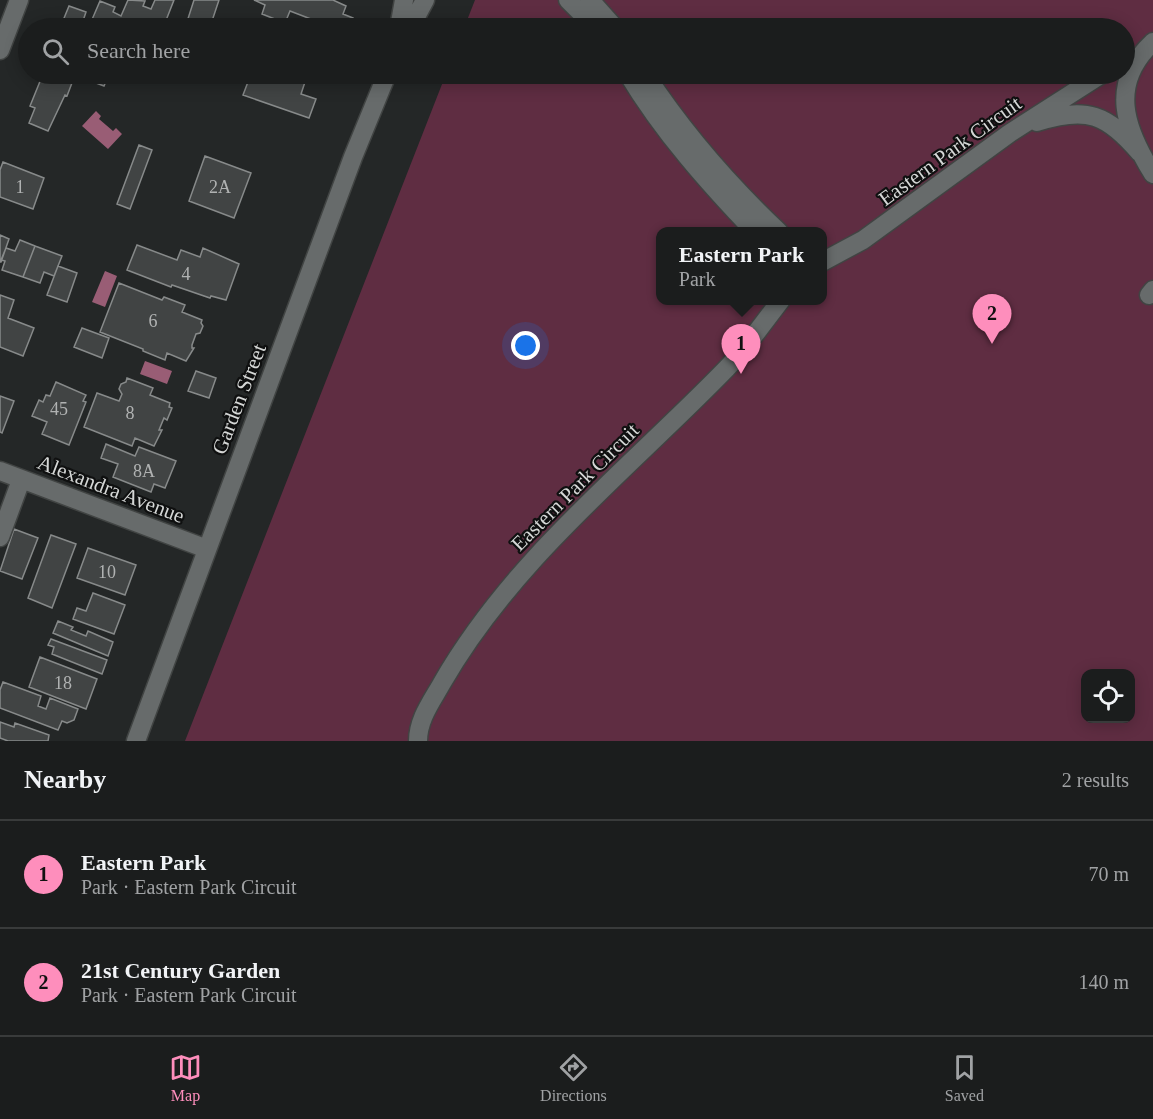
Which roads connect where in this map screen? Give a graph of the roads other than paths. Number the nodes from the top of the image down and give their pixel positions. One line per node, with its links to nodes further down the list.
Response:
1 (19, 0): 11 (street)
2 (404, 0): 6 (street)
3 (424, 0): 7 (street)
4 (568, 0): 8 (street)
5 (590, 0): 9 (street)
6 (401, 18)
7 (415, 18)
8 (586, 18)
9 (606, 18)
10 (1153, 42): 12 (street); 13 (street)
11 (0, 50)
12 (1135, 53)
13 (1135, 67)
14 (383, 84): 29 (street, Garden Street)
15 (634, 84): 22 (street)
16 (652, 84): 23 (street)
17 (1086, 84): 19 (street, Eastern Park Circuit)
18 (1129, 84): 20 (street)
19 (1010, 133): 20 (street); 24 (street, Eastern Park Circuit)
20 (1140, 153): 21 (street)
21 (1153, 174)
22 (751, 227)
23 (774, 227)
24 (827, 259)
25 (777, 305): 30 (street, Eastern Park Circuit)
26 (0, 471): 27 (street, Alexandra Avenue)
27 (21, 480): 28 (street); 29 (street, Alexandra Avenue)
28 (0, 537)
29 (207, 549): 31 (street, Garden Street)
30 (421, 721): 32 (street, Eastern Park Circuit); 33 (street, Eastern Park Circuit)
31 (135, 741)
32 (410, 741)
33 (418, 741)

